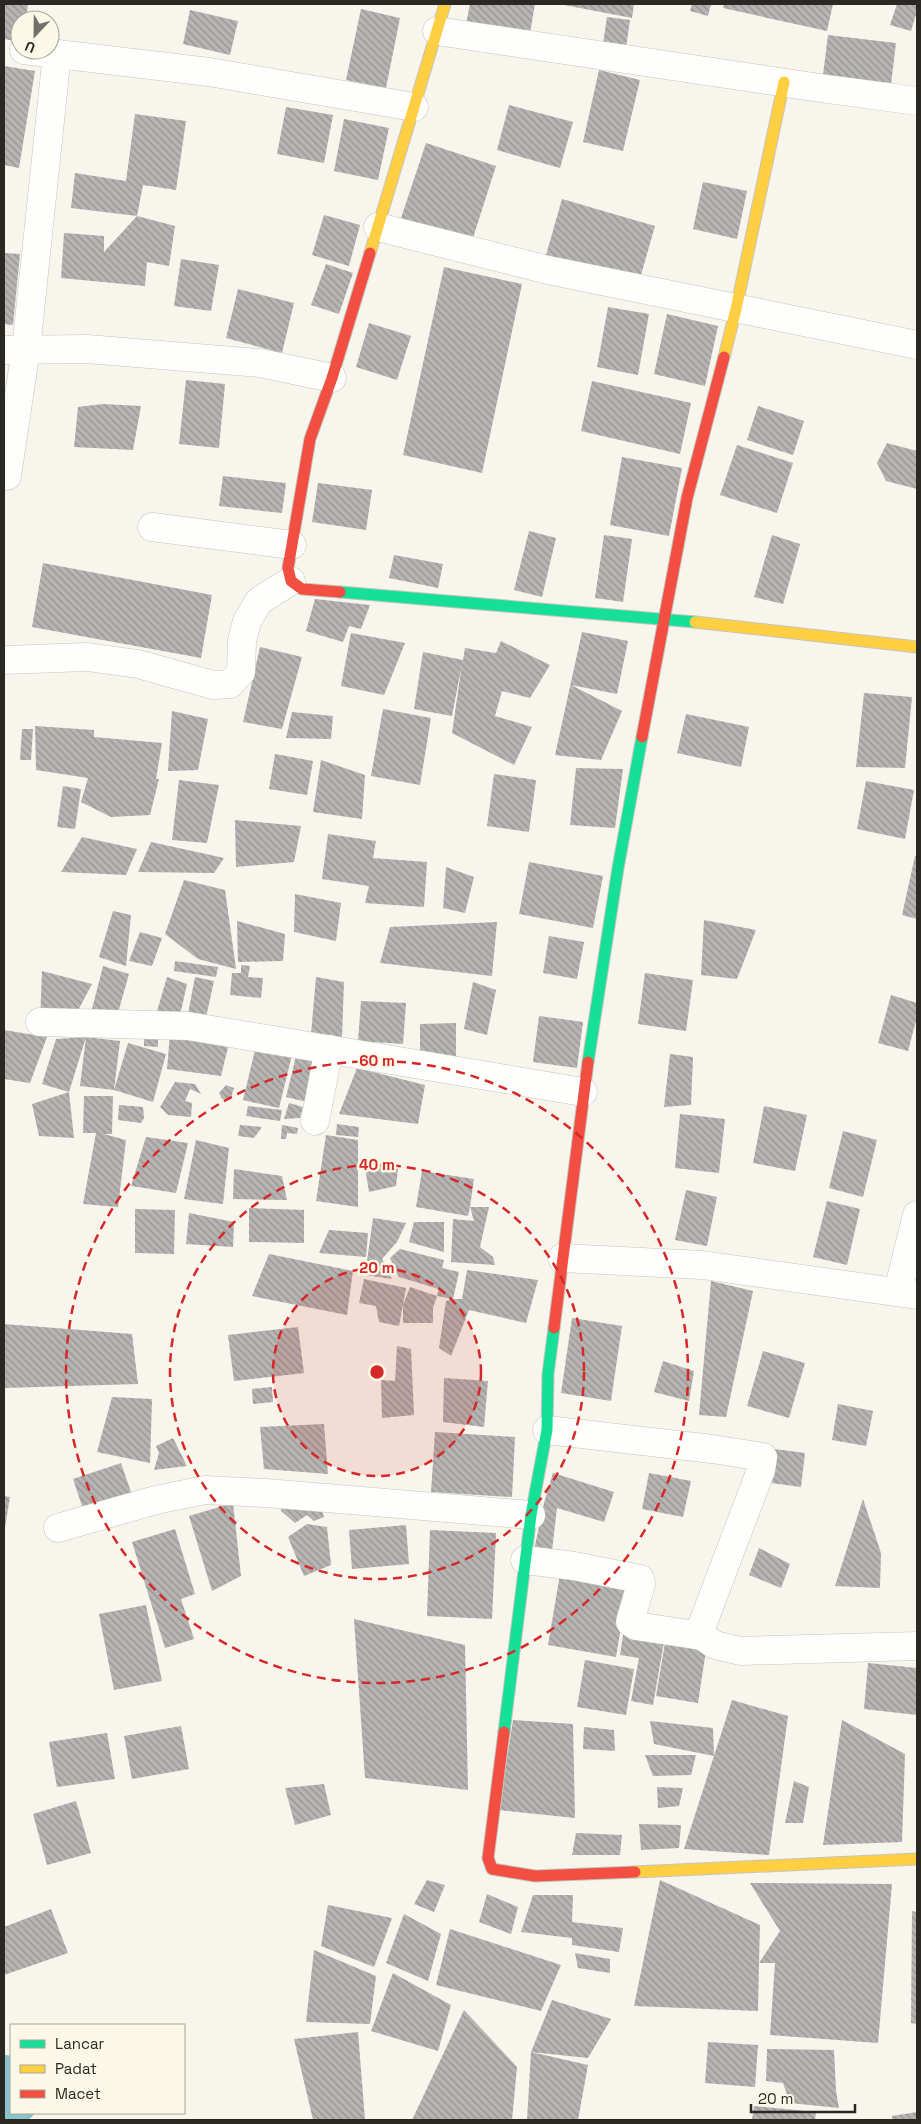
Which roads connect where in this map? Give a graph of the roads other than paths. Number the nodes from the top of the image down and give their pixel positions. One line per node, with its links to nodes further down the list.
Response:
1 (444, 4): 2 (street)
2 (437, 31): 5 (street); 7 (street)
3 (60, 54): 7 (street)
4 (56, 60): 11 (street)
5 (784, 82): 6 (street); 9 (street)
6 (917, 101)
7 (414, 107): 8 (street)
8 (378, 226): 9 (street); 12 (street)
9 (736, 309): 10 (street); 17 (street)
10 (917, 345)
11 (15, 350): 12 (street); 13 (street)
12 (332, 378): 15 (street)
13 (7, 476)
14 (152, 527): 15 (street)
15 (292, 545): 16 (street)
16 (291, 581): 17 (street); 19 (street)
17 (663, 618): 18 (street); 22 (street)
18 (917, 647)
19 (4, 660)
20 (40, 1022): 21 (street)
21 (329, 1050): 22 (street); 23 (street)
22 (583, 1092): 25 (street)
23 (315, 1121)
24 (917, 1215): 26 (street)
25 (562, 1258): 26 (street); 27 (street)
26 (908, 1293)
27 (547, 1430): 28 (street); 31 (street)
28 (531, 1515): 29 (street); 30 (street)
29 (58, 1528)
30 (525, 1560): 31 (street); 33 (street)
31 (702, 1636): 32 (street)
32 (917, 1646)
33 (917, 1858)

